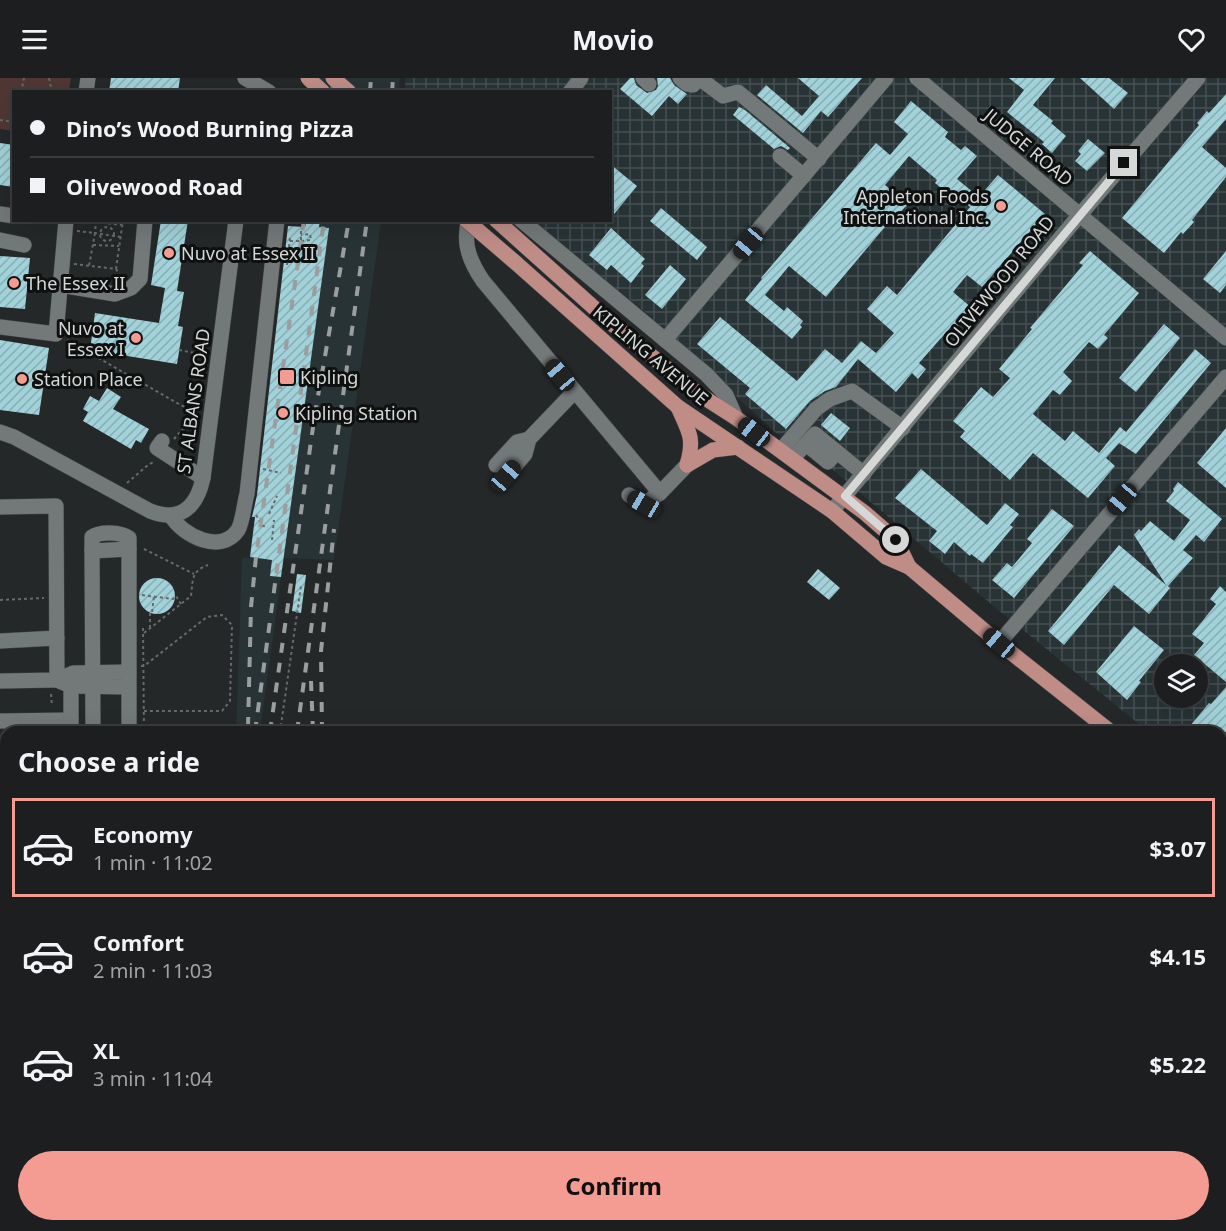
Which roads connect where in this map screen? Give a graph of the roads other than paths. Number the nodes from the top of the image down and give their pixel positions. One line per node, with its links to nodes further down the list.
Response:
1 (245, 78): 9 (street)
2 (308, 78): 10 (main road, bridge)
3 (333, 78): 11 (main road, bridge)
4 (581, 78): 12 (street)
5 (680, 78): 14 (street)
6 (886, 78): 14 (street)
7 (917, 78): 16 (street, JUDGE ROAD)
8 (1198, 78): 16 (street, OLIVEWOOD ROAD)
9 (263, 87)
10 (321, 90)
11 (347, 90)
12 (572, 90)
13 (780, 156): 15 (street)
14 (819, 159): 15 (street)
15 (804, 176): 30 (street)
16 (1080, 214): 29 (street, JUDGE ROAD); 35 (street, OLIVEWOOD ROAD)
17 (145, 222): 27 (street)
18 (236, 222): 45 (street, ST ALBANS ROAD)
19 (276, 222): 51 (street)
20 (467, 222): 32 (street)
21 (469, 222): 33 (main road, KIPLING AVENUE, bridge)
22 (498, 222): 34 (main road, KIPLING AVENUE)
23 (523, 222): 30 (street, KIPLING AVENUE)
24 (66, 225): 27 (street)
25 (0, 240): 26 (street)
26 (24, 245)
27 (60, 285): 28 (street)
28 (0, 327)
29 (1226, 338)
30 (665, 340): 34 (street, KIPLING AVENUE)
31 (1226, 377): 55 (street)
32 (574, 392): 42 (street); 46 (street)
33 (678, 407): 38 (main road, KIPLING AVENUE); 41 (main road)
34 (736, 418): 39 (main road, KIPLING AVENUE)
35 (903, 428): 39 (street); 43 (street, OLIVEWOOD ROAD)
36 (0, 432): 51 (street)
37 (162, 441): 45 (street)
38 (738, 447): 41 (main road); 50 (main road, KIPLING AVENUE)
39 (787, 454): 40 (street); 44 (main road, KIPLING AVENUE)
40 (832, 457): 43 (street); 44 (street)
41 (687, 465): 46 (street)
42 (501, 471)
43 (864, 474): 48 (street, OLIVEWOOD ROAD)
44 (817, 476): 48 (main road, KIPLING AVENUE)
45 (204, 478): 51 (street, ST ALBANS ROAD)
46 (660, 493): 47 (street)
47 (629, 495)
48 (845, 496): 50 (street, OLIVEWOOD ROAD); 52 (main road, KIPLING AVENUE)
49 (0, 507): 53 (street)
50 (832, 511): 52 (main road, KIPLING AVENUE)
51 (171, 516)
52 (909, 567): 55 (main road, KIPLING AVENUE)
53 (57, 638): 54 (street); 59 (street)
54 (0, 641)
55 (999, 643): 65 (main road, KIPLING AVENUE)
56 (93, 679): 57 (street); 57 (street); 59 (street); 63 (street)
57 (128, 679): 64 (street)
58 (0, 681): 59 (street)
59 (64, 683): 62 (street)
60 (0, 721): 61 (street)
61 (35, 726): 62 (street)
62 (71, 726)
63 (93, 726)
64 (129, 726)
65 (1103, 726)

